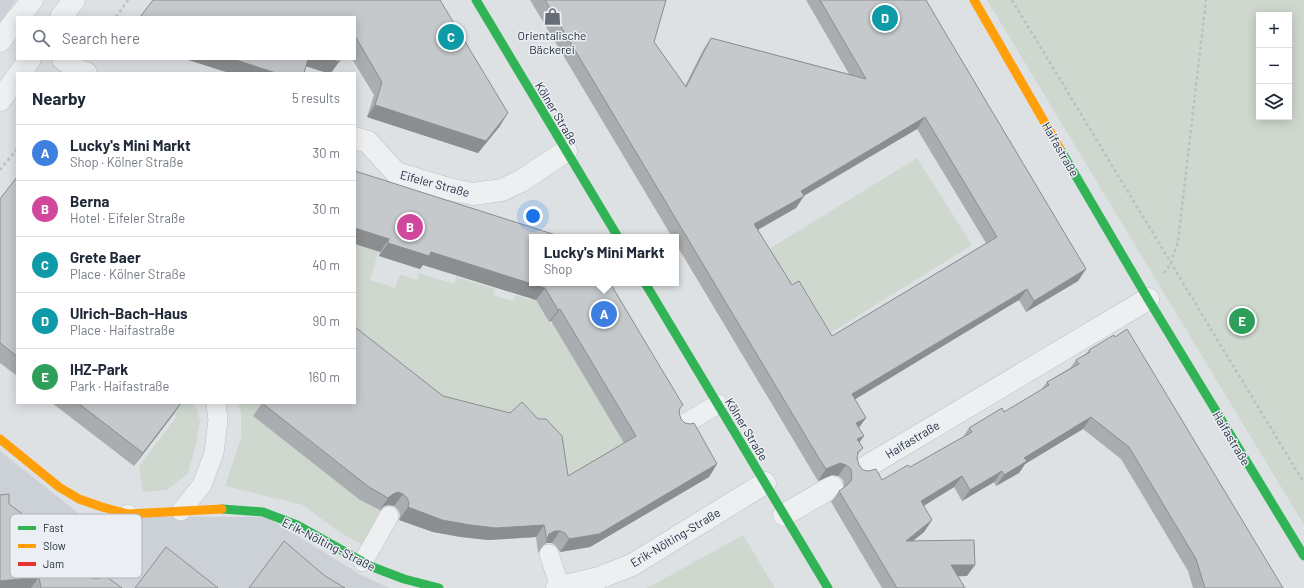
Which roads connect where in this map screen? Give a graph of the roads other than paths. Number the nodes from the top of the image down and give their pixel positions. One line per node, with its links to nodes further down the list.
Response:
1 (32, 0): 5 (street)
2 (74, 0): 6 (street)
3 (476, 0): 16 (street, Kölner Straße)
4 (974, 0): 19 (street, Haifastraße)
5 (20, 16)
6 (63, 16)
7 (16, 21): 8 (street)
8 (0, 41)
9 (29, 60): 11 (street)
10 (63, 60): 12 (street)
11 (21, 72)
12 (82, 72)
13 (16, 78): 14 (street)
14 (0, 100)
15 (356, 138): 16 (street, Eifeler Straße)
16 (566, 151): 17 (street, Kölner Straße)
17 (616, 234)
18 (647, 286): 21 (street, Kölner Straße)
19 (1148, 299): 24 (street, Haifastraße); 32 (street, Haifastraße)
20 (216, 404): 27 (lane)
21 (718, 404): 22 (lane); 25 (street, Kölner Straße)
22 (681, 426)
23 (0, 439): 28 (street, Erik-Nölting-Straße)
24 (861, 470)
25 (765, 483): 29 (street, Kölner Straße); 37 (street, Erik-Nölting-Straße)
26 (832, 487): 29 (street)
27 (181, 511): 28 (street, Erik-Nölting-Straße); 33 (street, Erik-Nölting-Straße)
28 (128, 514)
29 (784, 515): 38 (street, Kölner Straße)
30 (388, 516): 33 (lane)
31 (549, 554): 37 (lane)
32 (1304, 556)
33 (363, 562): 36 (street, Erik-Nölting-Straße)
34 (88, 578): 35 (lane)
35 (85, 583)
36 (439, 588)
37 (559, 588)
38 (828, 588)

